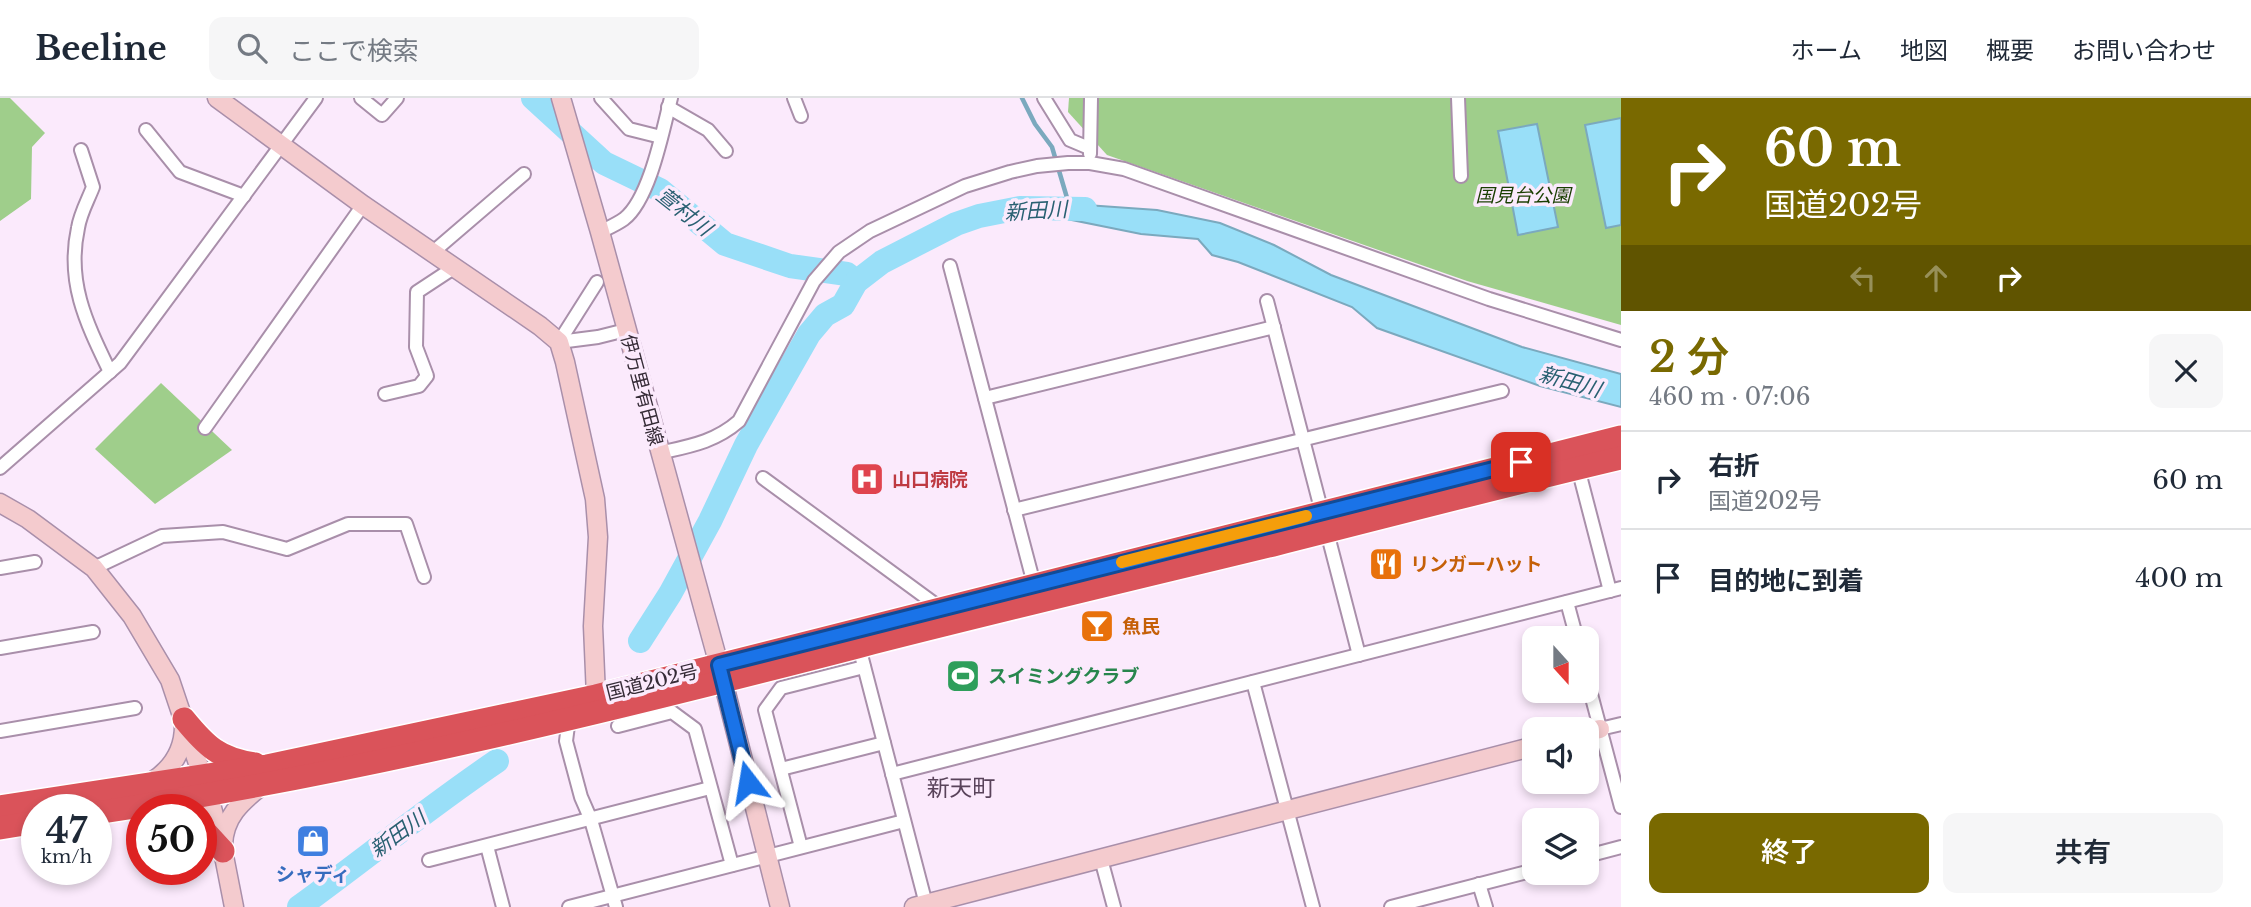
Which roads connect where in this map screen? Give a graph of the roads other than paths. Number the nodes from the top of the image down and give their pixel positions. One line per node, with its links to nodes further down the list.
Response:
1 (218, 98): 15 (street)
2 (316, 98): 15 (street)
3 (361, 98): 4 (street)
4 (397, 98)
5 (601, 98): 14 (street)
6 (794, 98): 12 (street)
7 (1044, 98): 16 (street)
8 (1091, 98): 16 (street)
9 (1462, 99): 21 (street)
10 (670, 103): 14 (street); 18 (street)
11 (563, 105): 24 (street, 伊万里有田線)
12 (801, 116)
13 (146, 130): 22 (street)
14 (661, 137): 24 (street)
15 (282, 145): 22 (street); 23 (street)
16 (1089, 148): 19 (street)
17 (81, 150): 34 (street)
18 (726, 150)
19 (1090, 163): 32 (street); 41 (street)
20 (524, 174): 25 (street)
21 (1461, 176)
22 (244, 196): 34 (street)
23 (363, 205): 25 (street); 38 (street)
24 (600, 232): 31 (street, 伊万里有田線)
25 (433, 252): 27 (street)
26 (950, 266): 37 (street)
27 (455, 267): 33 (street); 36 (street)
28 (597, 282): 33 (street)
29 (1267, 301): 30 (street)
30 (1274, 327): 37 (street); 40 (street)
31 (626, 330): 33 (street); 41 (street, 伊万里有田線)
32 (1621, 340)
33 (559, 342): 65 (street)
34 (110, 372): 43 (street)
35 (1502, 391): 40 (street)
36 (385, 394)
37 (985, 398): 47 (street)
38 (205, 428)
39 (1621, 437): 48 (highway, 国道202号)
40 (1303, 439): 47 (street); 48 (street)
41 (659, 453): 63 (street, 伊万里有田線)
42 (1621, 458): 44 (highway, 国道202号)
43 (0, 468)
44 (1578, 468): 48 (highway, 国道202号); 54 (street)
45 (763, 478): 56 (street)
46 (0, 503): 51 (street)
47 (1014, 510): 53 (street)
48 (1323, 522): 53 (highway, 国道202号); 57 (highway, 国道202号); 61 (street)
49 (35, 562): 50 (street)
50 (0, 568)
51 (94, 568): 52 (street); 68 (street)
52 (424, 577)
53 (1034, 584): 56 (highway, 国道202号)
54 (1615, 590): 55 (street)
55 (1567, 602): 58 (street); 61 (street)
56 (941, 608): 57 (street); 63 (highway, 国道202号)
57 (959, 622): 62 (highway, 国道202号)
58 (1573, 626)
59 (93, 632): 60 (street)
60 (0, 648)
61 (1359, 655): 64 (street)
62 (862, 657): 63 (highway, 国道202号); 73 (street); 76 (street)
63 (721, 674): 65 (highway, 国道202号); 67 (highway, 国道202号); 97 (street, 伊万里有田線)
64 (1253, 682): 77 (street); 86 (street)
65 (596, 696): 67 (street); 78 (highway, 国道202号)
66 (135, 708): 72 (street)
67 (569, 718): 78 (highway, 国道202号); 87 (street)
68 (184, 719): 78 (highway); 79 (street); 81 (street)
69 (1621, 724): 71 (street)
70 (618, 726): 80 (street)
71 (1599, 730)
72 (0, 731)
73 (884, 743): 76 (street); 77 (street)
74 (1599, 745): 85 (street)
75 (1522, 749): 86 (street)
76 (781, 769): 93 (street)
77 (892, 774): 88 (street)
78 (264, 776): 79 (highway, 国道202号); 95 (street)
79 (206, 787): 82 (highway, 国道202号); 95 (street)
80 (710, 788): 87 (street); 100 (street)
81 (162, 794)
82 (180, 794)
83 (126, 801): 84 (highway, 国道202号)
84 (0, 807)
85 (1621, 807)
86 (1287, 810): 98 (street); 110 (street)
87 (591, 820): 92 (street); 103 (street)
88 (904, 821): 93 (street); 104 (street)
89 (21, 825): 90 (highway)
90 (0, 828)
91 (217, 844): 95 (highway)
92 (487, 846): 99 (street); 106 (street)
93 (801, 847): 97 (street)
94 (1621, 847): 96 (street)
95 (223, 851): 105 (street)
96 (1599, 853)
97 (767, 856): 100 (street); 108 (street, 伊万里有田線)
98 (1101, 859): 104 (street); 109 (street)
99 (429, 860)
100 (732, 865): 103 (street)
101 (1522, 873): 102 (street)
102 (1479, 884): 111 (street); 112 (street)
103 (614, 901): 107 (street)
104 (920, 905)
105 (234, 907)
106 (503, 907)
107 (569, 907)
108 (780, 907)
109 (1114, 907)
110 (1312, 907)
111 (1391, 907)
112 (1486, 907)

